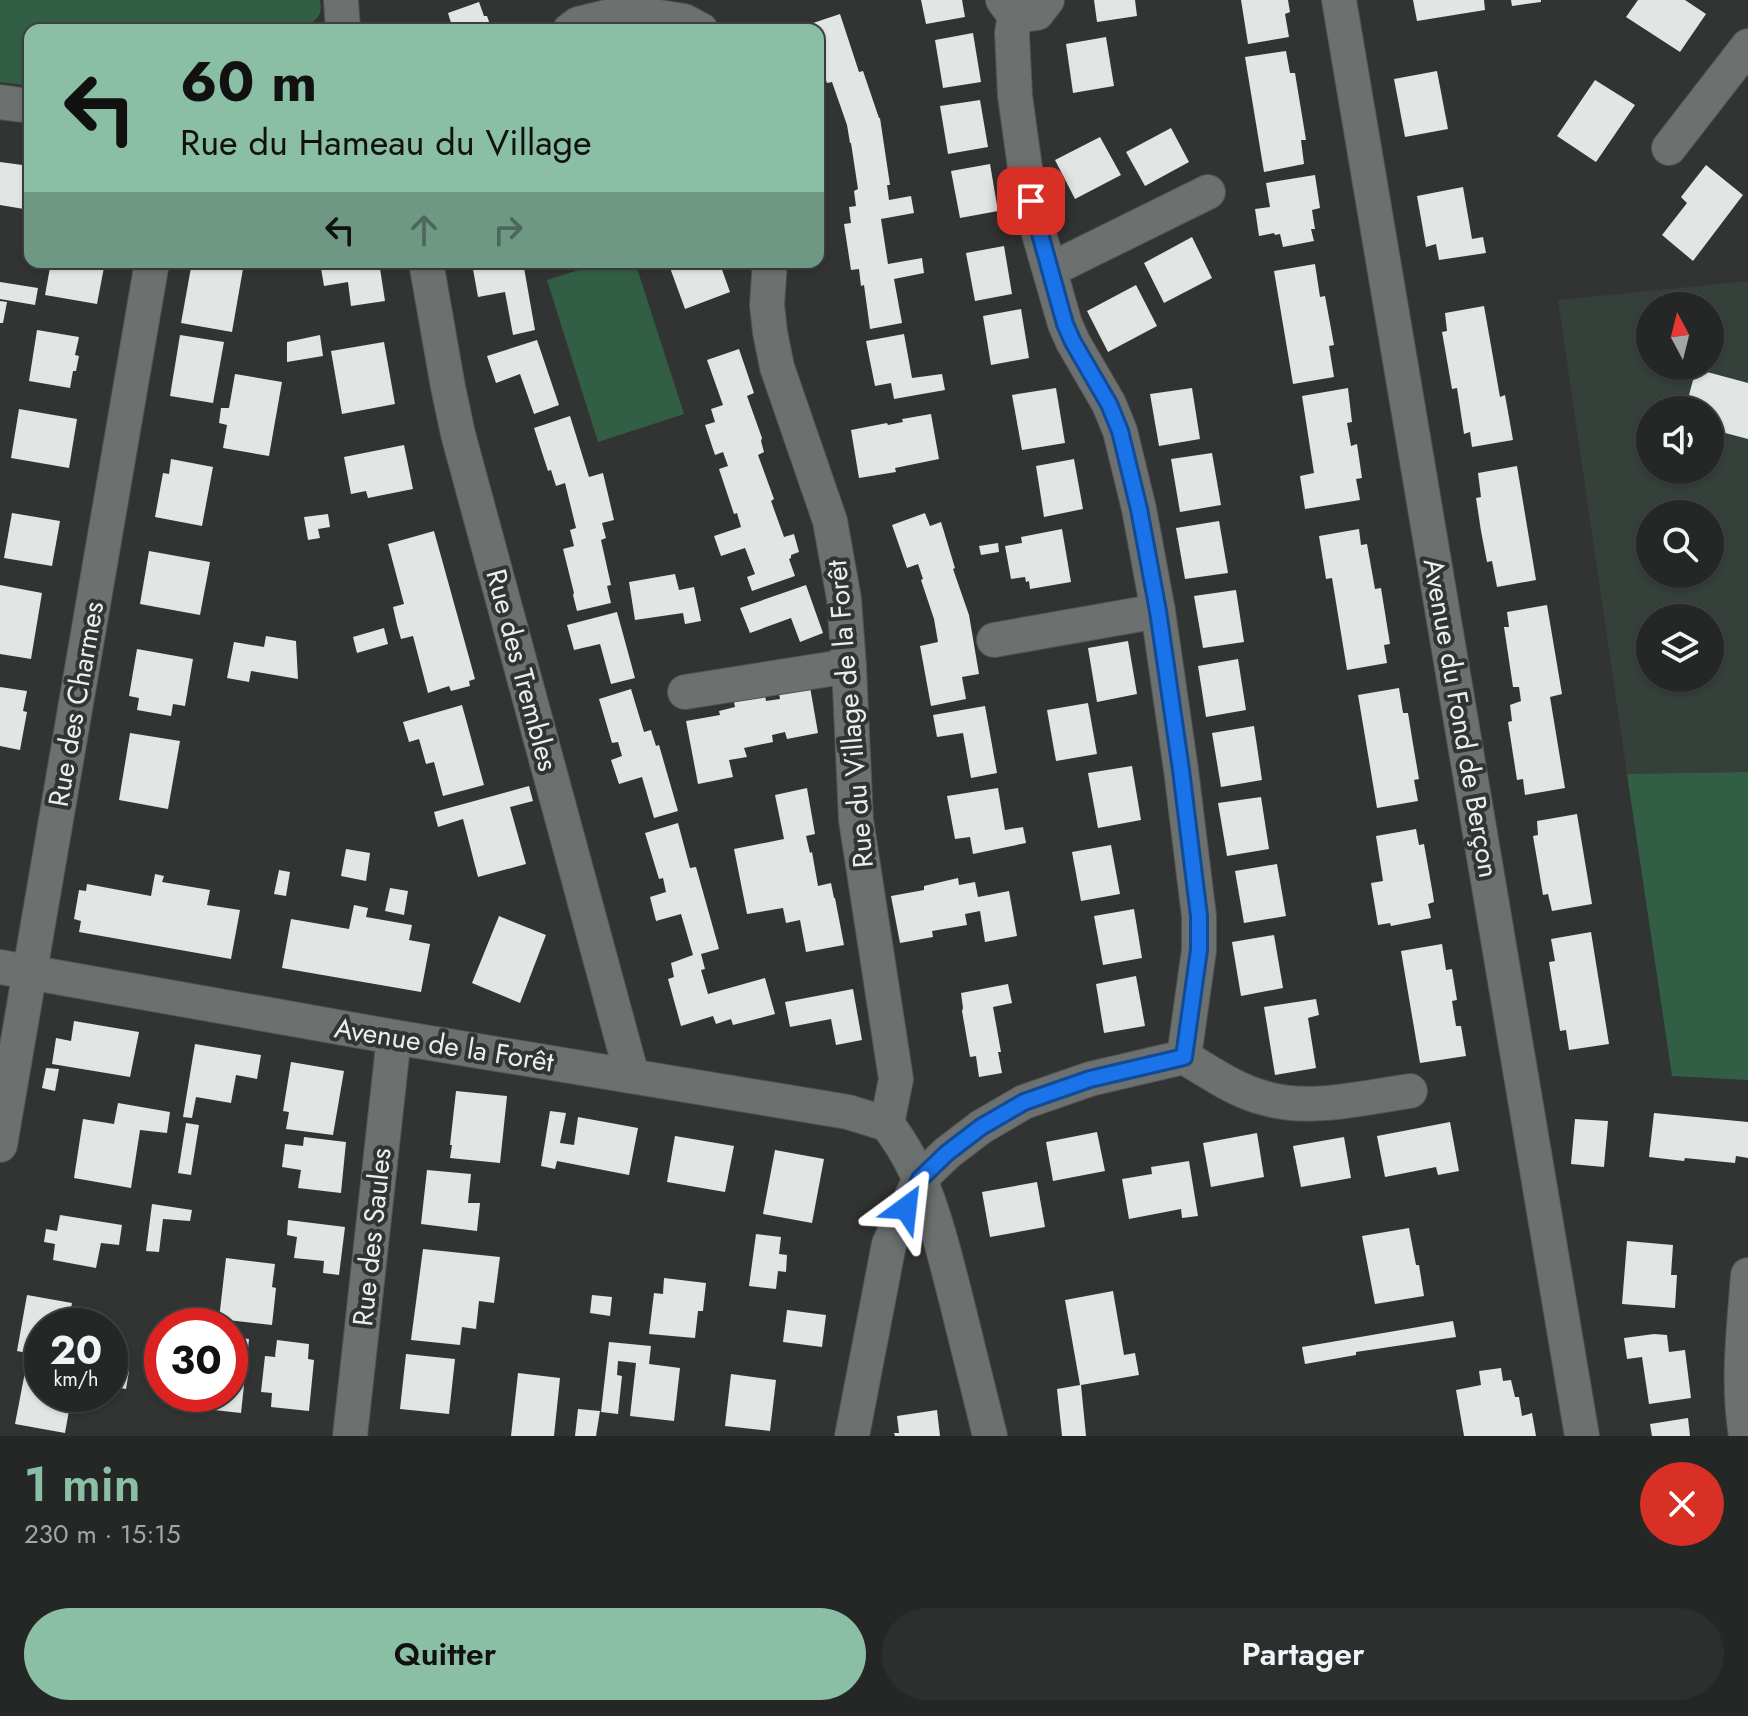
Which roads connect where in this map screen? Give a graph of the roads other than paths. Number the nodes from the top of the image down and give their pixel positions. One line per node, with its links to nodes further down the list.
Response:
1 (341, 0): 5 (street)
2 (1047, 0): 4 (street)
3 (1339, 0): 33 (street, Avenue du Fond de Berçon)
4 (1009, 8): 16 (street)
5 (343, 24)
6 (578, 24): 7 (street)
7 (690, 24)
8 (1748, 46): 11 (street)
9 (0, 102): 10 (street)
10 (24, 105)
11 (1669, 148)
12 (1208, 192): 16 (street)
13 (151, 268): 21 (street, Rue des Charmes)
14 (427, 268): 24 (street, Rue des Trembles)
15 (770, 268): 19 (street, Rue du Village de la Forêt)
16 (1050, 270): 17 (street)
17 (1158, 611): 18 (street); 23 (street)
18 (994, 640)
19 (849, 666): 20 (street); 26 (street, Rue du Village de la Forêt)
20 (685, 692)
21 (15, 970): 22 (street, Avenue de la Forêt); 27 (street, Rue des Charmes)
22 (394, 1037): 24 (street, Avenue de la Forêt); 30 (street, Rue des Saules)
23 (1184, 1057): 25 (street); 28 (street)
24 (632, 1076): 26 (street, Avenue de la Forêt)
25 (1410, 1091)
26 (887, 1124): 28 (street)
27 (0, 1145)
28 (920, 1179): 31 (street); 32 (street)
29 (1748, 1275): 34 (street)
30 (350, 1436)
31 (852, 1436)
32 (990, 1436)
33 (1582, 1436)
34 (1746, 1436)

